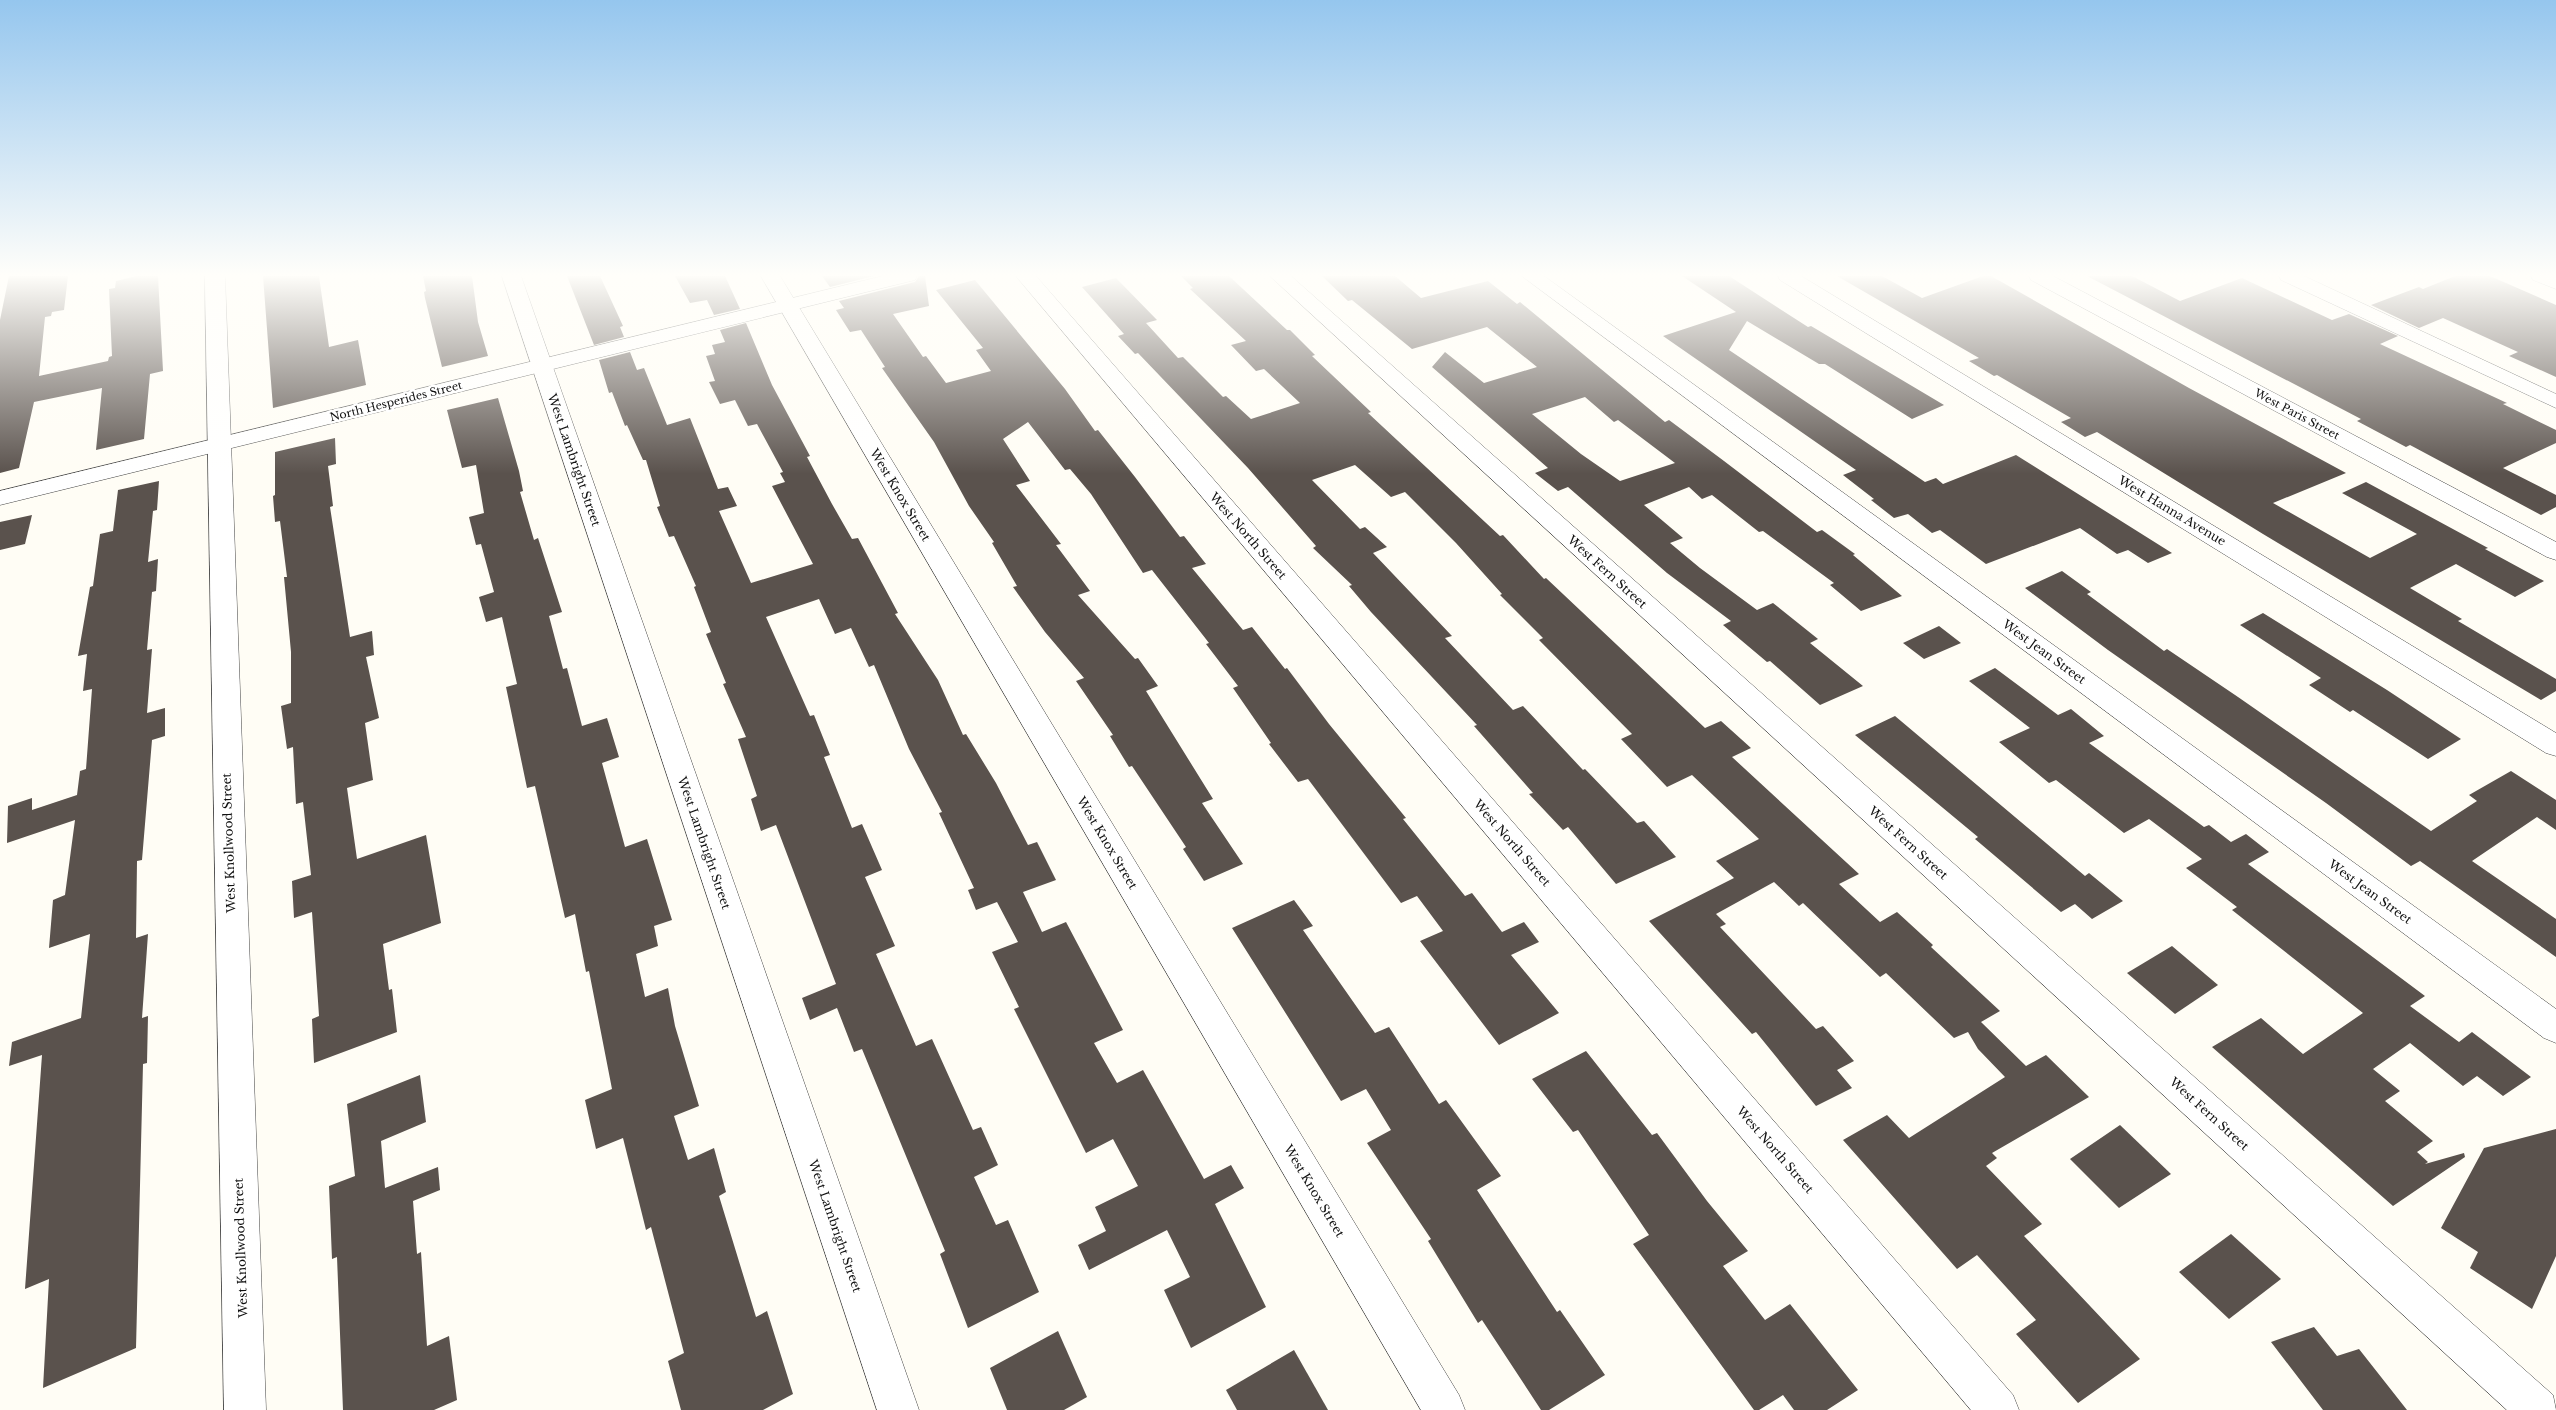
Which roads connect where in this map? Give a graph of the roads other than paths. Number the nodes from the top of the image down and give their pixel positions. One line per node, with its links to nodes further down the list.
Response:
1 (216, 342): 13 (street, West Knollwood Street)
2 (533, 342): 11 (street, West Lambright Street)
3 (638, 342): 11 (street, North Hesperides Street)
4 (809, 342): 20 (street, West Knox Street)
5 (1081, 342): 21 (street, West North Street)
6 (1352, 342): 22 (street, West Fern Street)
7 (1621, 342): 17 (street, West Jean Street)
8 (1895, 342): 16 (street, West Hanna Avenue)
9 (2161, 342): 15 (street, West Paris Street)
10 (2428, 342): 12 (street)
11 (541, 365): 13 (street, North Hesperides Street); 19 (street, West Lambright Street)
12 (2556, 402)
13 (218, 444): 14 (street, North Hesperides Street); 18 (street, West Knollwood Street)
14 (0, 498)
15 (2556, 552)
16 (2556, 746)
17 (2556, 1028)
18 (245, 1410)
19 (898, 1410)
20 (1444, 1410)
21 (1998, 1410)
22 (2538, 1410)

